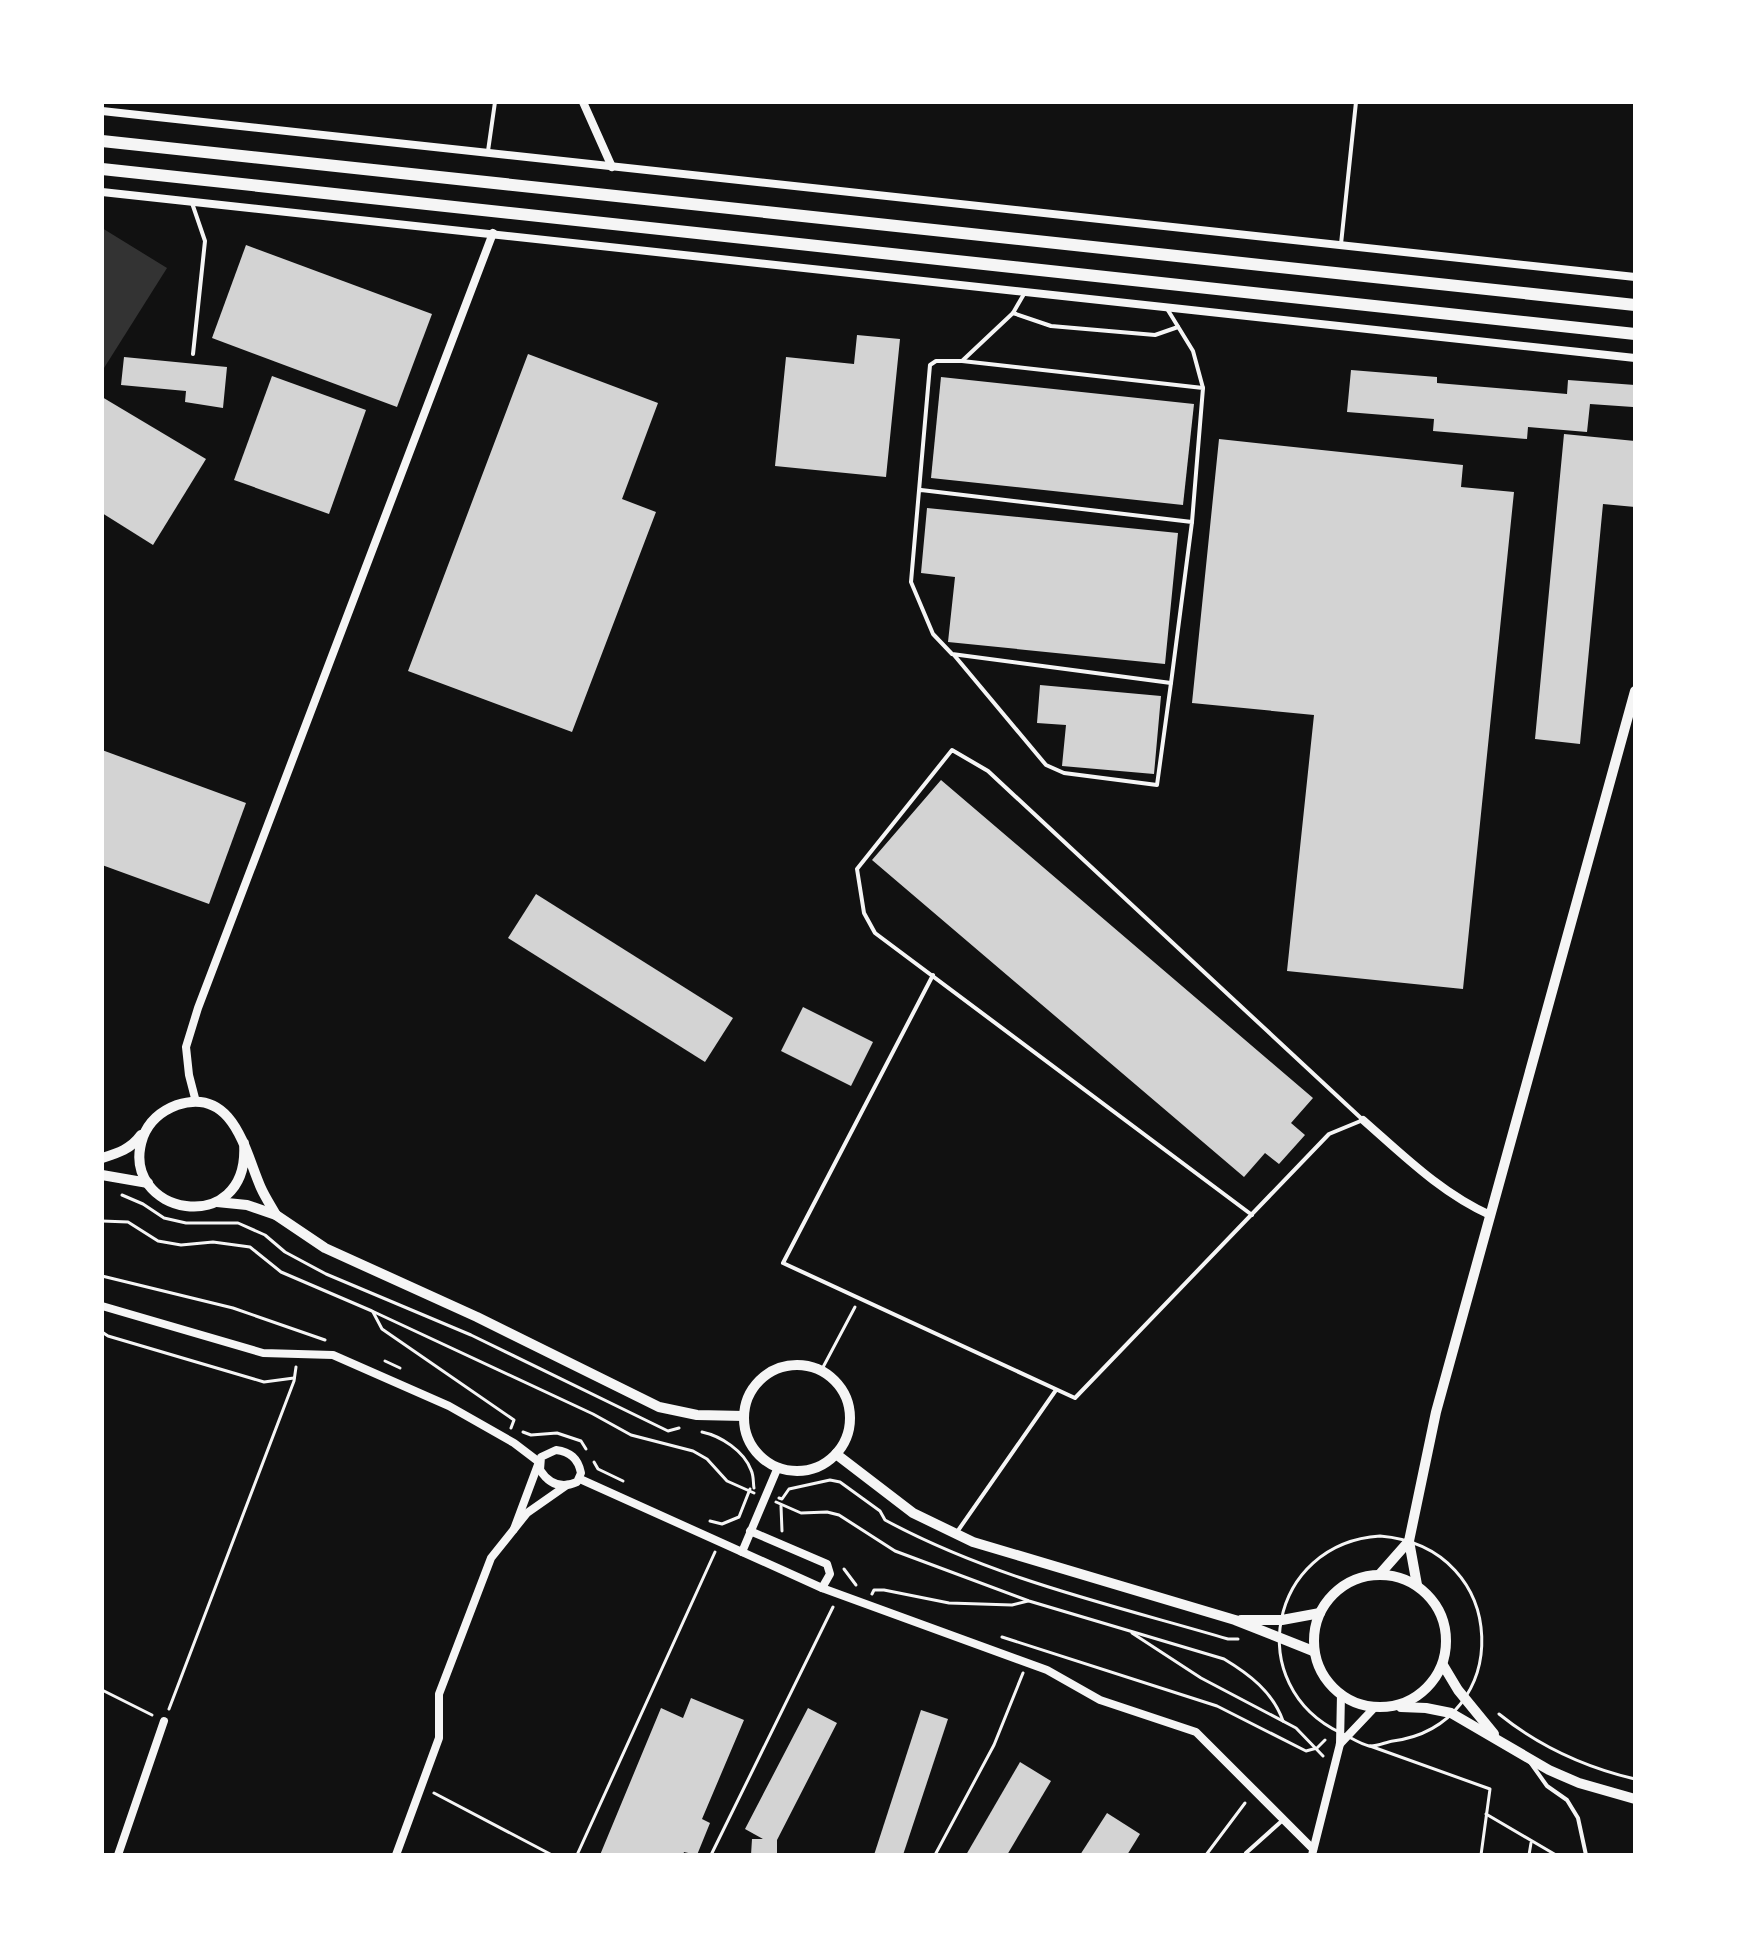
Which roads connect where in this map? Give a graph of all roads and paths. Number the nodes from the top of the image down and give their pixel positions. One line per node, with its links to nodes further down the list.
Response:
1 (495, 102): 6 (lane)
2 (583, 102): 7 (street)
3 (1356, 102): 12 (lane)
4 (102, 111): 6 (street)
5 (102, 141): 15 (main road)
6 (488, 153): 7 (street)
7 (612, 167): 12 (street)
8 (102, 169): 19 (main road)
9 (102, 192): 10 (street)
10 (191, 201): 11 (street); 20 (lane)
11 (493, 233): 14 (street); 30 (street)
12 (1340, 246): 13 (street)
13 (1635, 277)
14 (1026, 291): 16 (street); 17 (lane)
15 (1635, 305)
16 (1166, 307): 18 (lane); 21 (street)
17 (1013, 313): 18 (lane); 22 (lane)
18 (1178, 327): 23 (lane)
19 (1635, 334)
20 (193, 354)
21 (1635, 358)
22 (962, 361): 23 (lane); 24 (lane)
23 (1203, 388): 25 (lane)
24 (921, 490): 25 (lane); 26 (lane)
25 (1192, 522): 27 (lane)
26 (952, 654): 27 (lane); 27 (lane)
27 (1171, 683)
28 (1635, 691): 40 (street)
29 (933, 975): 32 (lane); 39 (lane); 42 (lane)
30 (196, 1102): 31 (street); 33 (street)
31 (154, 1118): 34 (street); 36 (street)
32 (1363, 1120): 39 (lane); 40 (street)
33 (244, 1143): 37 (street); 38 (street)
34 (102, 1158)
35 (102, 1175): 36 (street)
36 (148, 1183): 37 (street)
37 (217, 1202): 38 (street)
38 (276, 1215): 50 (street)
39 (1252, 1215): 49 (lane)
40 (1490, 1215): 64 (street)
41 (102, 1221): 44 (path)
42 (859, 1299): 47 (path); 49 (lane)
43 (102, 1306): 46 (street)
44 (372, 1311): 51 (path); 56 (path)
45 (102, 1332): 48 (path)
46 (297, 1356): 48 (path); 51 (street)
47 (821, 1371): 50 (street); 52 (street)
48 (294, 1378): 93 (path)
49 (1056, 1390): 63 (lane)
50 (744, 1416): 54 (street)
51 (506, 1439): 53 (street)
52 (836, 1454): 54 (street); 63 (street)
53 (539, 1462): 55 (street); 57 (street); 60 (street)
54 (778, 1467): 61 (street)
55 (580, 1479): 57 (street); 65 (street)
56 (735, 1484)
57 (567, 1485): 60 (street)
58 (782, 1499): 62 (path)
59 (785, 1506): 74 (path)
60 (514, 1529): 103 (street)
61 (750, 1531): 66 (street); 70 (street)
62 (782, 1532)
63 (955, 1534): 76 (street)
64 (1409, 1541): 68 (street); 69 (street); 77 (path); 84 (path)
65 (719, 1542): 66 (street); 113 (path)
66 (742, 1552): 70 (street)
67 (838, 1558): 72 (path)
68 (1379, 1575): 69 (street); 75 (street)
69 (1417, 1585): 83 (street)
70 (822, 1588): 71 (street)
71 (839, 1594): 72 (street); 114 (path)
72 (868, 1600): 73 (path); 74 (path); 82 (street)
73 (883, 1600)
74 (1029, 1601): 78 (path)
75 (1320, 1613): 77 (street); 81 (street)
76 (1235, 1620): 77 (street); 80 (street)
77 (1282, 1620): 80 (path)
78 (1128, 1631): 94 (path); 94 (path)
79 (998, 1636): 99 (path)
80 (1281, 1637): 81 (street); 95 (path)
81 (1313, 1651): 87 (street)
82 (1027, 1662): 104 (street); 115 (path)
83 (1443, 1665): 88 (street); 91 (street)
84 (1473, 1683): 85 (path); 88 (path)
85 (1478, 1688)
86 (102, 1690): 93 (path)
87 (1341, 1694): 90 (street); 96 (street)
88 (1464, 1697): 92 (path); 97 (street)
89 (1491, 1706): 102 (path)
90 (1375, 1707): 91 (street); 96 (street)
91 (1391, 1707): 92 (street)
92 (1451, 1713): 97 (street); 98 (path)
93 (164, 1721): 110 (street)
94 (1283, 1721): 99 (path)
95 (1327, 1727): 96 (path); 99 (path)
96 (1344, 1734): 98 (path); 101 (street)
97 (1499, 1740): 100 (street)
98 (1370, 1746): 106 (path)
99 (1317, 1748): 101 (path)
100 (1526, 1757): 105 (street); 121 (lane)
101 (1333, 1768): 109 (street)
102 (1635, 1779)
103 (420, 1786): 111 (street); 112 (path)
104 (1255, 1791): 107 (street); 116 (path)
105 (1635, 1799)
106 (1486, 1814): 108 (path); 118 (path)
107 (1285, 1818): 109 (street); 117 (lane)
108 (1531, 1842): 119 (path); 120 (path)
109 (1313, 1852)
110 (118, 1855)
111 (396, 1855)
112 (552, 1855)
113 (577, 1855)
114 (711, 1855)
115 (935, 1855)
116 (1206, 1855)
117 (1248, 1855)
118 (1481, 1855)
119 (1529, 1855)
120 (1556, 1855)
121 (1586, 1855)

